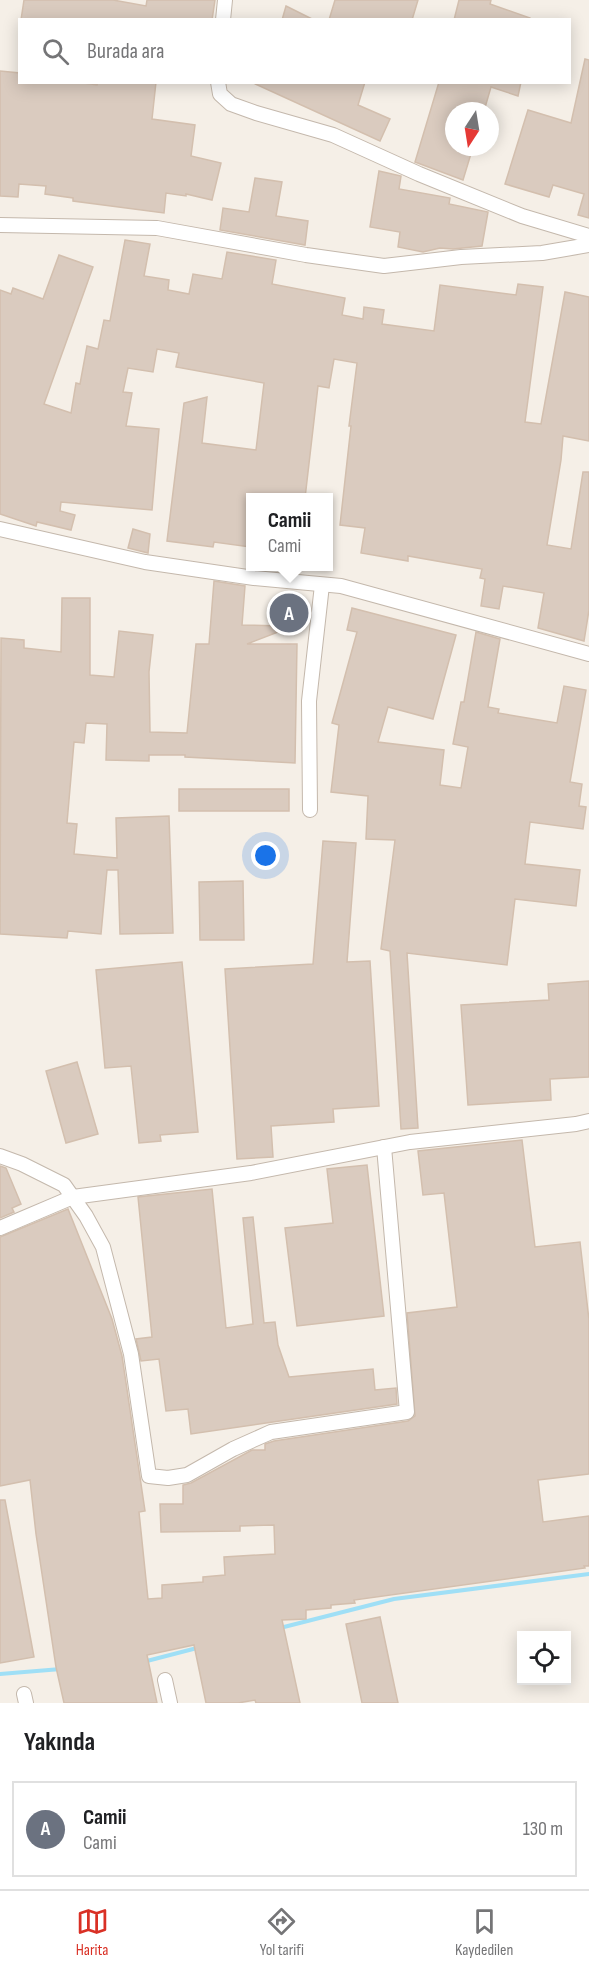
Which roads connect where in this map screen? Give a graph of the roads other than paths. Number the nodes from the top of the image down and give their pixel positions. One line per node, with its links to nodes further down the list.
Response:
1 (225, 0): 2 (street)
2 (223, 18)
3 (218, 84): 5 (street)
4 (0, 225): 6 (street)
5 (589, 236)
6 (589, 245)
7 (0, 529): 8 (street)
8 (322, 585): 9 (street); 10 (street)
9 (589, 654)
10 (310, 810)
11 (589, 1121): 12 (street)
12 (384, 1147): 14 (street); 14 (street)
13 (0, 1156): 14 (street)
14 (73, 1197): 15 (street)
15 (0, 1228)
16 (165, 1680): 17 (street)
17 (170, 1703)

